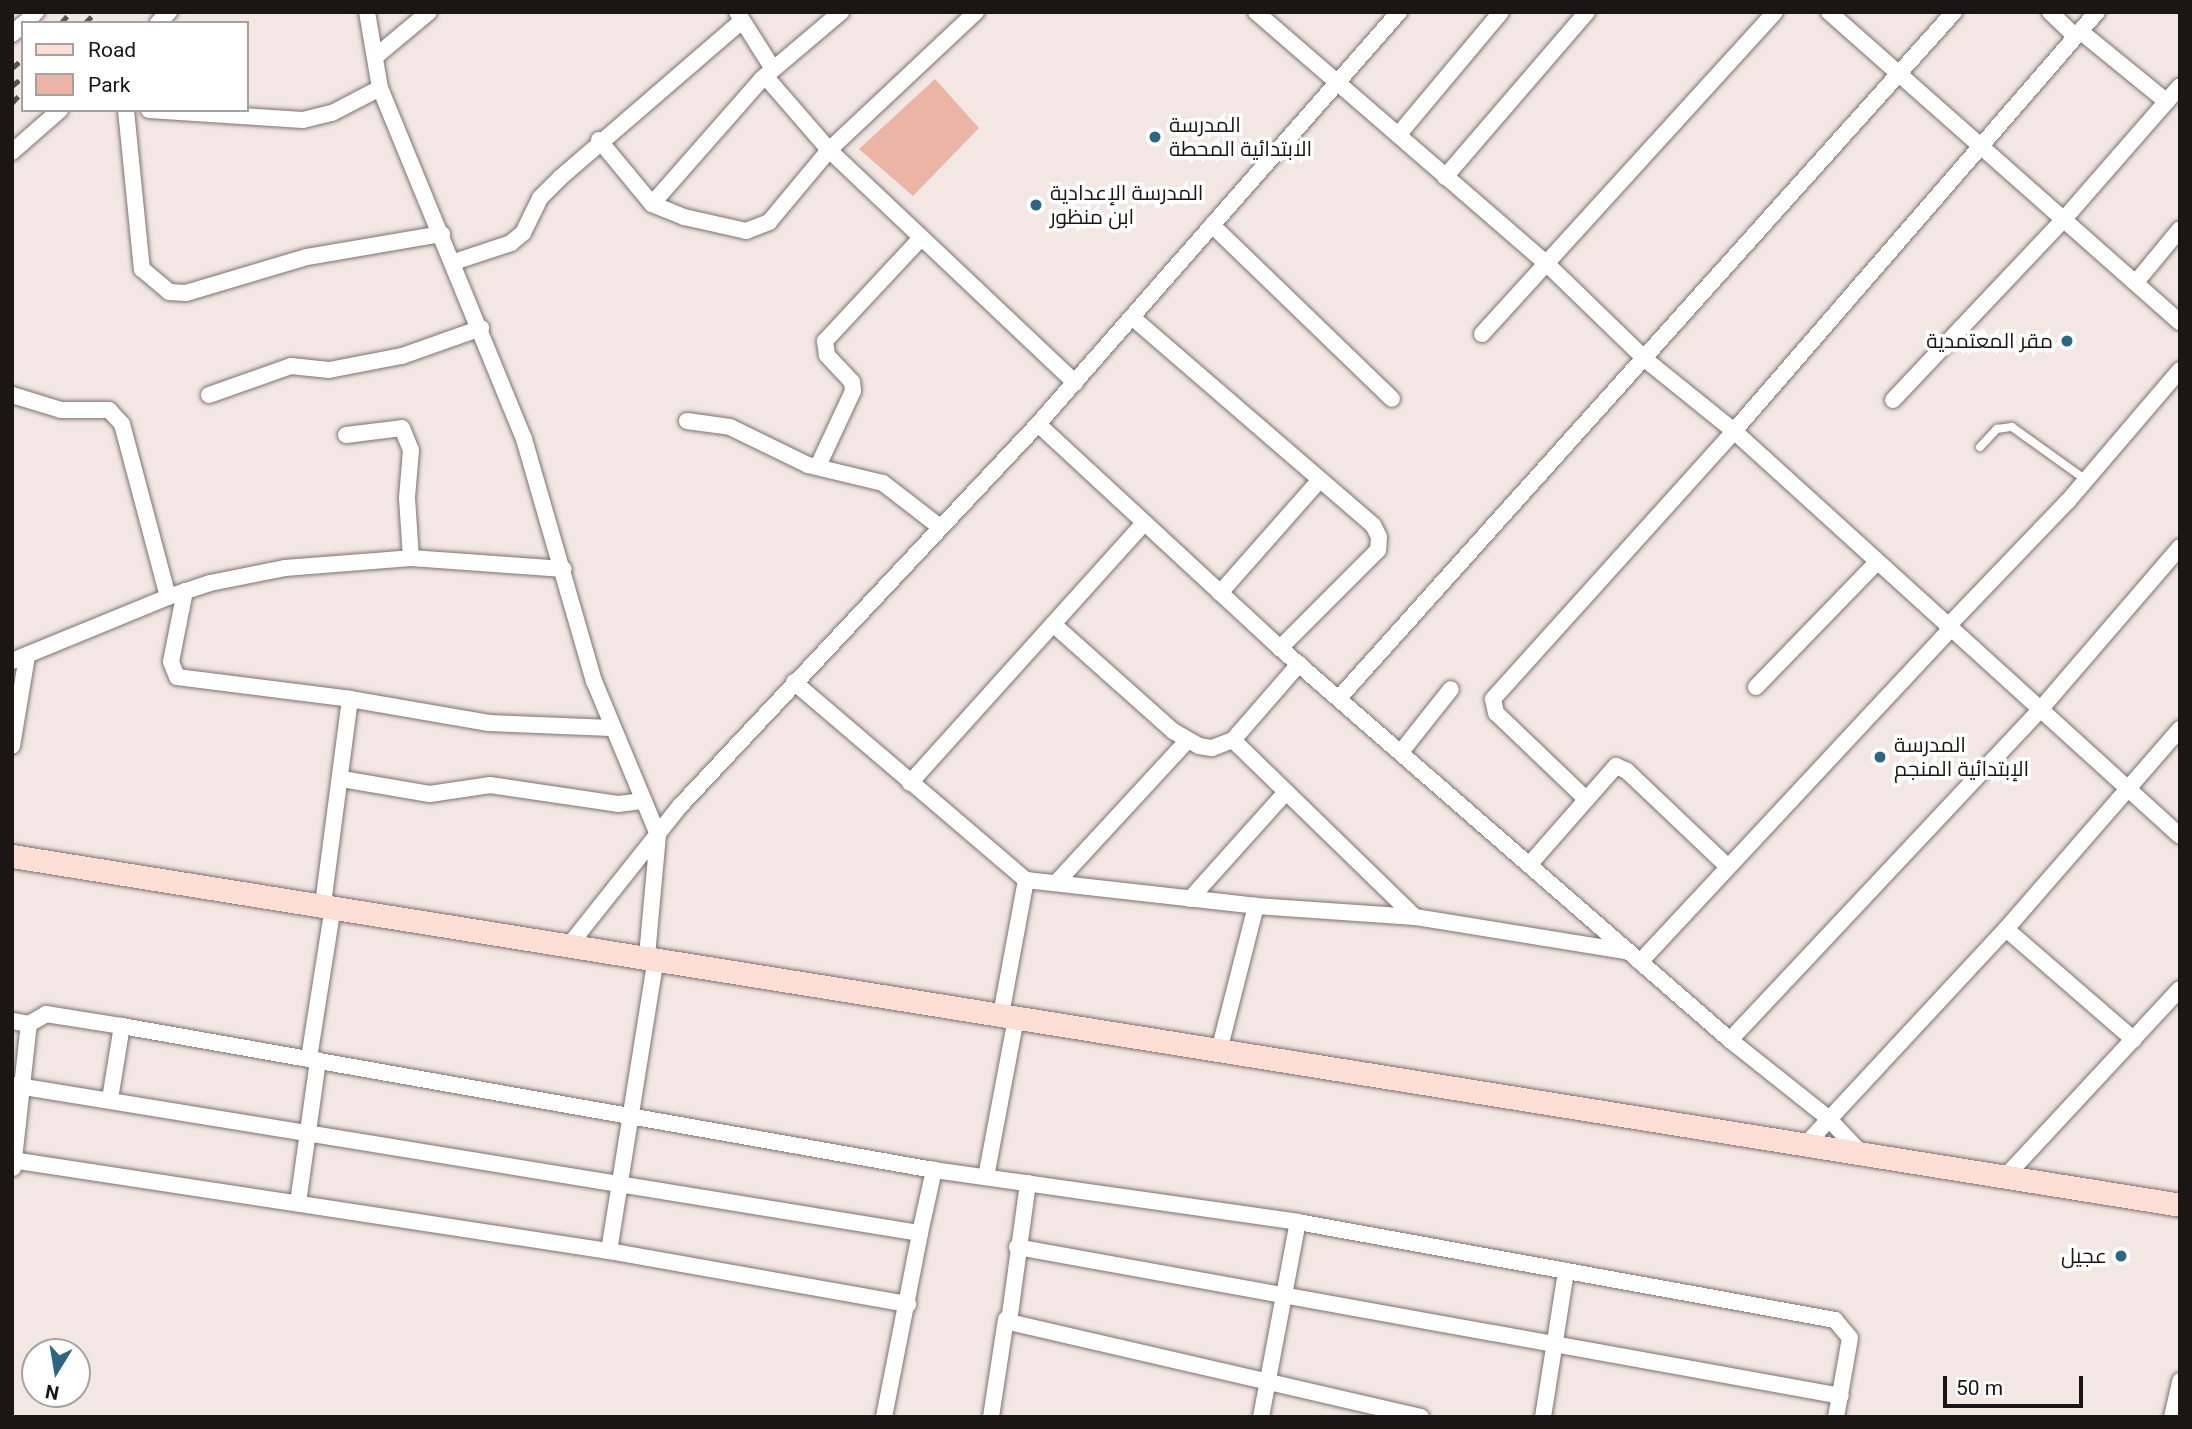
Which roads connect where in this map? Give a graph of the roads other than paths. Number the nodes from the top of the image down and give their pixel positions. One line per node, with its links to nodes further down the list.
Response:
1 (367, 12): 16 (street)
2 (429, 12): 16 (street)
3 (841, 12): 17 (street)
4 (976, 12): 29 (street)
5 (1256, 12): 19 (street)
6 (1399, 12): 19 (street)
7 (1501, 12): 26 (street)
8 (1587, 12): 31 (street)
9 (1775, 12): 39 (street)
10 (1829, 12): 18 (street)
11 (1954, 12): 18 (street)
12 (2050, 12): 15 (street)
13 (2097, 12): 15 (street)
14 (739, 17): 17 (street); 27 (street)
15 (2078, 33): 22 (street); 28 (street)
16 (375, 57): 21 (street)
17 (769, 72): 29 (street); 32 (street)
18 (1898, 77): 28 (street); 45 (street)
19 (1336, 84): 26 (street); 34 (street)
20 (2180, 86): 22 (street)
21 (380, 88): 25 (street); 36 (street)
22 (2167, 102): 33 (street)
23 (58, 112): 30 (street)
24 (126, 112): 36 (street)
25 (180, 112)
26 (1399, 134): 31 (street)
27 (599, 141): 32 (street); 38 (street)
28 (1979, 149): 33 (street); 54 (street)
29 (830, 150): 32 (street); 37 (street)
30 (12, 152)
31 (1446, 177): 39 (street)
32 (652, 204)
33 (2065, 218): 40 (street); 51 (street)
34 (1212, 225): 41 (street); 50 (street)
35 (2180, 229): 40 (street)
36 (442, 234): 38 (street)
37 (921, 238): 47 (street); 57 (street)
38 (454, 262): 43 (street)
39 (1546, 263): 44 (street); 45 (street)
40 (2137, 281): 42 (street)
41 (1133, 318): 47 (street); 59 (street)
42 (2180, 322)
43 (481, 328): 49 (street); 65 (street)
44 (1482, 334)
45 (1646, 360): 54 (street); 77 (street)
46 (2180, 370): 58 (street)
47 (1075, 383): 53 (street)
48 (12, 395): 68 (street)
49 (209, 395)
50 (1392, 399)
51 (1893, 400)
52 (687, 421): 57 (street)
53 (1038, 424): 60 (street); 61 (street)
54 (1734, 431): 64 (street); 90 (street)
55 (346, 435): 63 (street)
56 (1980, 447): 58 (lane)
57 (818, 467): 61 (street)
58 (2086, 480): 70 (street)
59 (1318, 482): 67 (street); 71 (street)
60 (1142, 525): 67 (street); 69 (street)
61 (940, 527): 74 (street)
62 (2180, 547): 79 (street)
63 (411, 558): 65 (street); 66 (street)
64 (1876, 563): 70 (street); 75 (street)
65 (564, 569): 80 (street)
66 (185, 591): 68 (street); 78 (street)
67 (1220, 593): 71 (street)
68 (168, 597): 72 (street)
69 (1053, 624): 83 (street); 87 (street)
70 (1949, 629): 79 (street); 96 (street)
71 (1280, 648): 73 (street)
72 (20, 659): 84 (street)
73 (1299, 664): 77 (street); 82 (street)
74 (794, 682): 87 (street); 92 (street)
75 (1756, 687)
76 (1451, 689): 85 (street)
77 (1339, 698): 85 (street)
78 (351, 699): 80 (street); 86 (street)
79 (2039, 711): 88 (street); 113 (street)
80 (611, 728): 91 (street)
81 (2180, 729): 88 (street)
82 (1233, 740): 83 (street); 89 (street)
83 (1187, 741): 98 (street)
84 (12, 746)
85 (1401, 752): 95 (street)
86 (342, 779): 91 (street); 100 (street)
87 (910, 783): 97 (street)
88 (2127, 790): 93 (street); 103 (street)
89 (1286, 792): 99 (street); 102 (street)
90 (1586, 799): 95 (street); 96 (street)
91 (645, 801): 92 (street)
92 (658, 835): 104 (street); 106 (street)
93 (2180, 836)
94 (12, 856): 100 (main road)
95 (1529, 864): 105 (street)
96 (1728, 867): 107 (street)
97 (1026, 880): 98 (street); 109 (street)
98 (1056, 883): 99 (street)
99 (1190, 899): 101 (street)
100 (328, 905): 104 (main road); 116 (street)
101 (1256, 906): 102 (street); 115 (street)
102 (1415, 917): 105 (street)
103 (2006, 929): 114 (street); 120 (street)
104 (572, 943): 106 (main road)
105 (1627, 951): 107 (street)
106 (651, 957): 109 (main road); 119 (street)
107 (1640, 962): 113 (street)
108 (2180, 989): 114 (street)
109 (1008, 1016): 115 (main road); 127 (street)
110 (12, 1021): 111 (street)
111 (29, 1024): 112 (street); 117 (street)
112 (122, 1026): 116 (street); 118 (street)
113 (1730, 1040): 120 (street)
114 (2134, 1040): 126 (street)
115 (1219, 1051): 122 (main road)
116 (313, 1059): 119 (street); 121 (street)
117 (17, 1086): 118 (street); 124 (street)
118 (110, 1099): 121 (street)
119 (633, 1113): 125 (street); 129 (street)
120 (1828, 1118): 122 (street); 123 (street)
121 (308, 1132): 129 (street); 130 (street)
122 (1807, 1143): 123 (main road)
123 (1860, 1152): 126 (main road)
124 (13, 1163): 130 (street)
125 (934, 1170): 127 (street); 133 (street)
126 (2006, 1176): 131 (main road)
127 (986, 1177): 128 (street)
128 (1028, 1183): 132 (street); 134 (street)
129 (621, 1184): 133 (street); 135 (street)
130 (298, 1203): 135 (street)
131 (2180, 1205)
132 (1298, 1222): 136 (street); 137 (street)
133 (920, 1233): 138 (street)
134 (1017, 1247): 137 (street); 139 (street)
135 (609, 1251): 138 (street)
136 (1566, 1271): 140 (street); 143 (street)
137 (1286, 1298): 140 (street); 142 (street)
138 (908, 1304): 144 (street)
139 (1006, 1319): 142 (street); 145 (street)
140 (1555, 1342): 143 (street); 148 (street)
141 (2180, 1381): 150 (street)
142 (1267, 1384): 146 (street); 147 (street)
143 (1841, 1396): 149 (street)
144 (884, 1417)
145 (991, 1417)
146 (1261, 1417)
147 (1421, 1417)
148 (1543, 1417)
149 (1836, 1417)
150 (2172, 1417)

